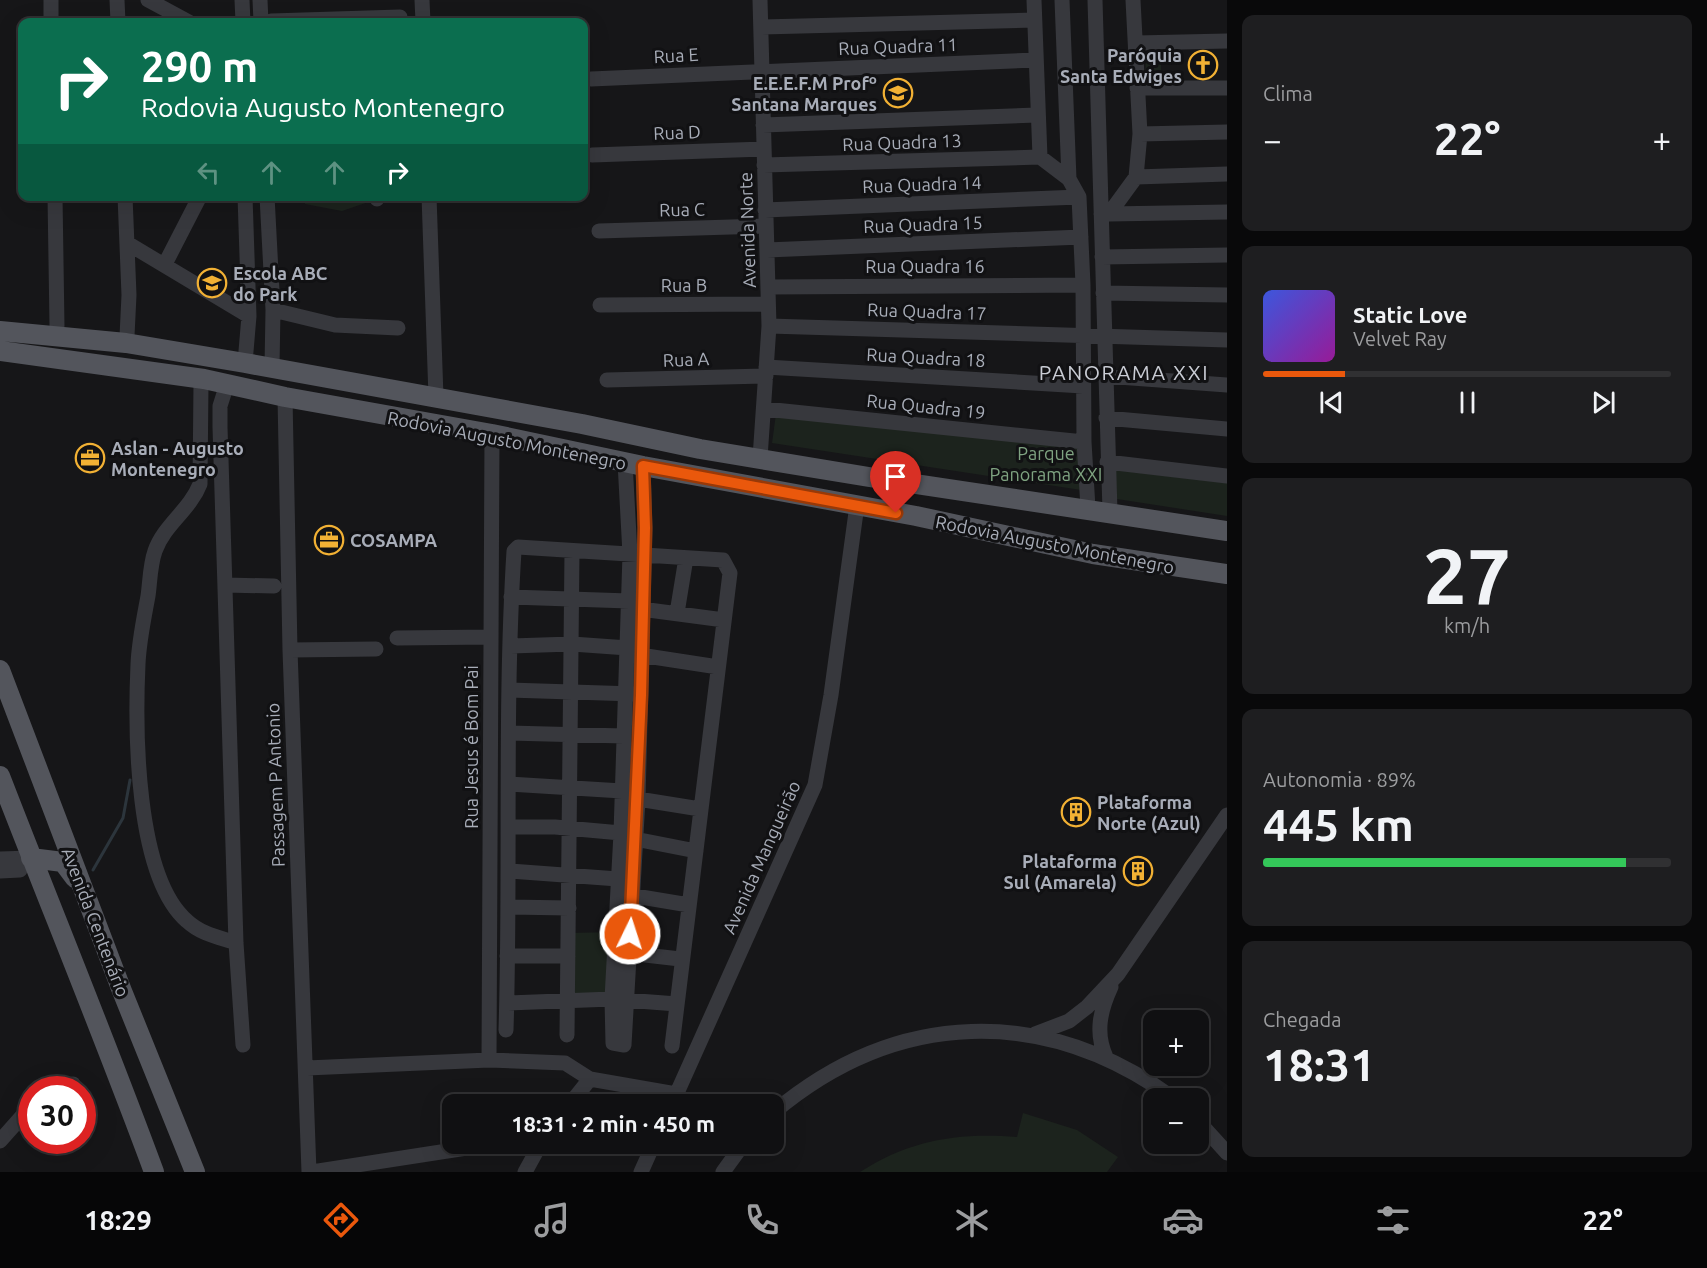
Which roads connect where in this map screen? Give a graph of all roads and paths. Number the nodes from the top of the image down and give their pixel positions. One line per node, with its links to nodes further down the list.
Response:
1 (51, 0): 13 (street)
2 (117, 0): 14 (street)
3 (149, 0): 15 (street)
4 (242, 0): 16 (street)
5 (260, 0): 17 (street)
6 (422, 0): 19 (street)
7 (760, 0): 21 (street, Avenida Norte)
8 (1034, 0): 20 (street)
9 (1062, 0): 39 (street)
10 (1095, 0): 49 (street)
11 (1133, 0): 23 (street)
12 (400, 17): 18 (street)
13 (51, 18)
14 (118, 18)
15 (182, 18)
16 (243, 18)
17 (265, 18)
18 (392, 18)
19 (423, 18)
20 (1034, 20): 21 (street); 24 (street)
21 (761, 27): 25 (street, Avenida Norte)
22 (1227, 41): 23 (street)
23 (1136, 44): 27 (street)
24 (1036, 60): 25 (street, Rua Quadra 11); 29 (street)
25 (762, 71): 26 (street, Rua E); 30 (street, Avenida Norte)
26 (591, 79)
27 (1137, 88): 28 (street); 32 (street)
28 (1227, 88)
29 (1036, 115): 30 (street); 35 (street)
30 (763, 125): 33 (street, Avenida Norte)
31 (1227, 132): 32 (street)
32 (1140, 134): 38 (street)
33 (764, 149): 34 (street, Rua D); 36 (street, Avenida Norte)
34 (592, 155)
35 (1040, 157): 36 (street, Rua Quadra 13); 39 (street)
36 (764, 165): 47 (street, Avenida Norte)
37 (1227, 174): 38 (street)
38 (1136, 177): 49 (street)
39 (1069, 179): 40 (street)
40 (1079, 197): 47 (street, Rua Quadra 14); 52 (street)
41 (55, 201): 67 (street)
42 (125, 201): 53 (street)
43 (197, 201): 57 (street)
44 (245, 201): 65 (street)
45 (267, 201): 64 (street)
46 (429, 201): 87 (street)
47 (765, 210): 50 (street, Avenida Norte)
48 (1227, 212): 49 (street)
49 (1105, 214): 56 (street)
50 (766, 226): 51 (street, Rua C); 54 (street, Avenida Norte)
51 (599, 231)
52 (1081, 237): 54 (street, Rua Quadra 15); 58 (street)
53 (127, 243): 57 (street); 73 (street)
54 (767, 250): 59 (street, Avenida Norte)
55 (1227, 255): 56 (street)
56 (1102, 257): 60 (street)
57 (165, 264): 65 (street)
58 (1083, 285): 59 (street, Rua Quadra 16); 71 (street)
59 (768, 287): 62 (street, Avenida Norte)
60 (1103, 293): 61 (street); 72 (street)
61 (1227, 295)
62 (768, 304): 63 (street, Rua B); 68 (street, Avenida Norte)
63 (600, 305)
64 (273, 310): 69 (street); 78 (street)
65 (249, 316): 76 (street)
66 (0, 321): 67 (main road, Rodovia Augusto Montenegro)
67 (57, 326): 73 (main road, Rodovia Augusto Montenegro)
68 (769, 326): 71 (street, Rua Quadra 17); 79 (street, Avenida Norte)
69 (399, 328)
70 (0, 331): 76 (main road)
71 (1084, 335): 72 (street); 84 (street)
72 (1104, 335): 74 (street); 80 (street)
73 (127, 336): 76 (main road, Rodovia Augusto Montenegro)
74 (1227, 340)
75 (0, 351): 82 (main road)
76 (236, 361): 78 (main road, Rodovia Augusto Montenegro)
77 (0, 363): 82 (main road, Rodovia Augusto Montenegro)
78 (272, 368): 87 (main road, Rodovia Augusto Montenegro)
79 (766, 371): 81 (street, Rua A); 84 (street, Rua Quadra 18); 90 (street, Avenida Norte)
80 (1105, 376): 85 (street); 91 (street)
81 (607, 380)
82 (202, 381): 83 (main road, Rodovia Augusto Montenegro); 88 (street)
83 (227, 384): 86 (main road, Rodovia Augusto Montenegro); 89 (street)
84 (1083, 386): 94 (street)
85 (1227, 386)
86 (285, 397): 93 (main road, Rodovia Augusto Montenegro); 121 (street, Passagem P Antonio)
87 (436, 397): 95 (main road, Rodovia Augusto Montenegro)
88 (199, 405): 89 (street); 99 (street)
89 (220, 406): 100 (street)
90 (765, 409): 94 (street, Rua Quadra 19); 95 (street, Avenida Norte)
91 (1106, 418): 92 (street); 96 (street)
92 (1227, 429)
93 (492, 434): 97 (main road, Rodovia Augusto Montenegro); 116 (street, Rua Jesus é Bom Pai)
94 (1084, 442): 102 (street)
95 (760, 458): 102 (main road, Rodovia Augusto Montenegro)
96 (1107, 462): 98 (street); 103 (street)
97 (634, 464): 101 (main road, Rodovia Augusto Montenegro); 106 (street)
98 (1227, 476)
99 (200, 484): 100 (street); 153 (street)
100 (222, 486): 109 (street)
101 (857, 505): 108 (main road, Rodovia Augusto Montenegro); 179 (street, Avenida Mangueirão)
102 (1088, 508): 103 (main road, Rodovia Augusto Montenegro)
103 (1110, 512): 104 (main road, Rodovia Augusto Montenegro)
104 (1227, 531)
105 (572, 551): 106 (street); 111 (street); 112 (street)
106 (637, 554): 107 (street); 113 (street)
107 (686, 558): 114 (street); 115 (street)
108 (1227, 574)
109 (225, 585): 110 (street); 153 (street)
110 (274, 586)
111 (511, 597): 112 (street); 119 (street)
112 (571, 601): 113 (street); 118 (street)
113 (635, 605): 114 (street); 122 (street)
114 (677, 614): 115 (street)
115 (724, 620): 123 (street)
116 (491, 637): 117 (street); 173 (street, Rua Jesus é Bom Pai)
117 (397, 638)
118 (572, 644): 119 (street); 122 (street); 126 (street)
119 (511, 646): 125 (street)
120 (376, 649): 121 (street)
121 (290, 650): 174 (street, Passagem P Antonio)
122 (634, 652): 123 (street); 127 (street)
123 (718, 667): 136 (street)
124 (0, 670): 149 (main road, Avenida Centenário)
125 (509, 690): 126 (street); 128 (street)
126 (571, 690): 127 (street); 129 (street)
127 (633, 694): 130 (street); 135 (street)
128 (509, 733): 129 (street); 132 (street)
129 (571, 734): 130 (street); 133 (street)
130 (624, 736): 134 (street)
131 (0, 776): 143 (main road, Avenida Centenário)
132 (509, 784): 133 (street); 138 (street)
133 (569, 786): 134 (street); 139 (street)
134 (622, 791): 140 (street)
135 (638, 799): 136 (street); 140 (street)
136 (700, 809): 141 (street)
137 (1227, 815): 158 (street)
138 (510, 827): 139 (street); 144 (street)
139 (569, 828): 140 (street); 146 (street)
140 (628, 836): 141 (street); 147 (street); 148 (street)
141 (696, 851): 150 (street)
142 (0, 859): 143 (street)
143 (30, 868): 145 (street); 149 (main road); 164 (main road, Avenida Centenário)
144 (510, 871): 146 (street); 151 (street)
145 (0, 872)
146 (569, 874): 147 (street); 152 (street)
147 (618, 886): 148 (street); 160 (street)
148 (632, 896): 150 (street); 154 (street)
149 (88, 905): 159 (main road, Avenida Centenário)
150 (689, 905): 157 (street)
151 (509, 907): 152 (street); 155 (street)
152 (569, 908): 156 (street)
153 (236, 942): 170 (street)
154 (628, 953): 157 (street); 160 (street)
155 (507, 956): 156 (street); 162 (street)
156 (568, 956): 161 (street)
157 (680, 959): 163 (street)
158 (1118, 974): 168 (street); 172 (street)
159 (122, 991): 164 (main road); 166 (main road, Avenida Centenário)
160 (618, 1000): 161 (street); 163 (street)
161 (567, 1002): 162 (street); 167 (street)
162 (507, 1003): 165 (street)
163 (677, 1004): 171 (street)
164 (92, 1005): 169 (main road, Avenida Centenário)
165 (506, 1030)
166 (140, 1031): 169 (main road); 190 (main road, Avenida Centenário)
167 (567, 1035)
168 (1032, 1035): 172 (street); 180 (street)
169 (106, 1040): 189 (main road, Avenida Centenário)
170 (243, 1045)
171 (672, 1046)
172 (1106, 1057): 176 (street)
173 (489, 1060): 174 (street); 175 (street)
174 (306, 1068): 191 (street, Passagem P Antonio)
175 (590, 1079): 177 (street); 178 (street)
176 (1160, 1088)
177 (578, 1094)
178 (653, 1094)
179 (676, 1094)
180 (784, 1104)
181 (18, 1120): 183 (street)
182 (1209, 1133): 185 (street)
183 (0, 1140)
184 (442, 1152): 191 (street)
185 (1227, 1152)
186 (535, 1154): 192 (street)
187 (649, 1154): 193 (street)
188 (736, 1154): 194 (street)
189 (154, 1172)
190 (195, 1172)
191 (311, 1172)
192 (525, 1172)
193 (641, 1172)
194 (723, 1172)

